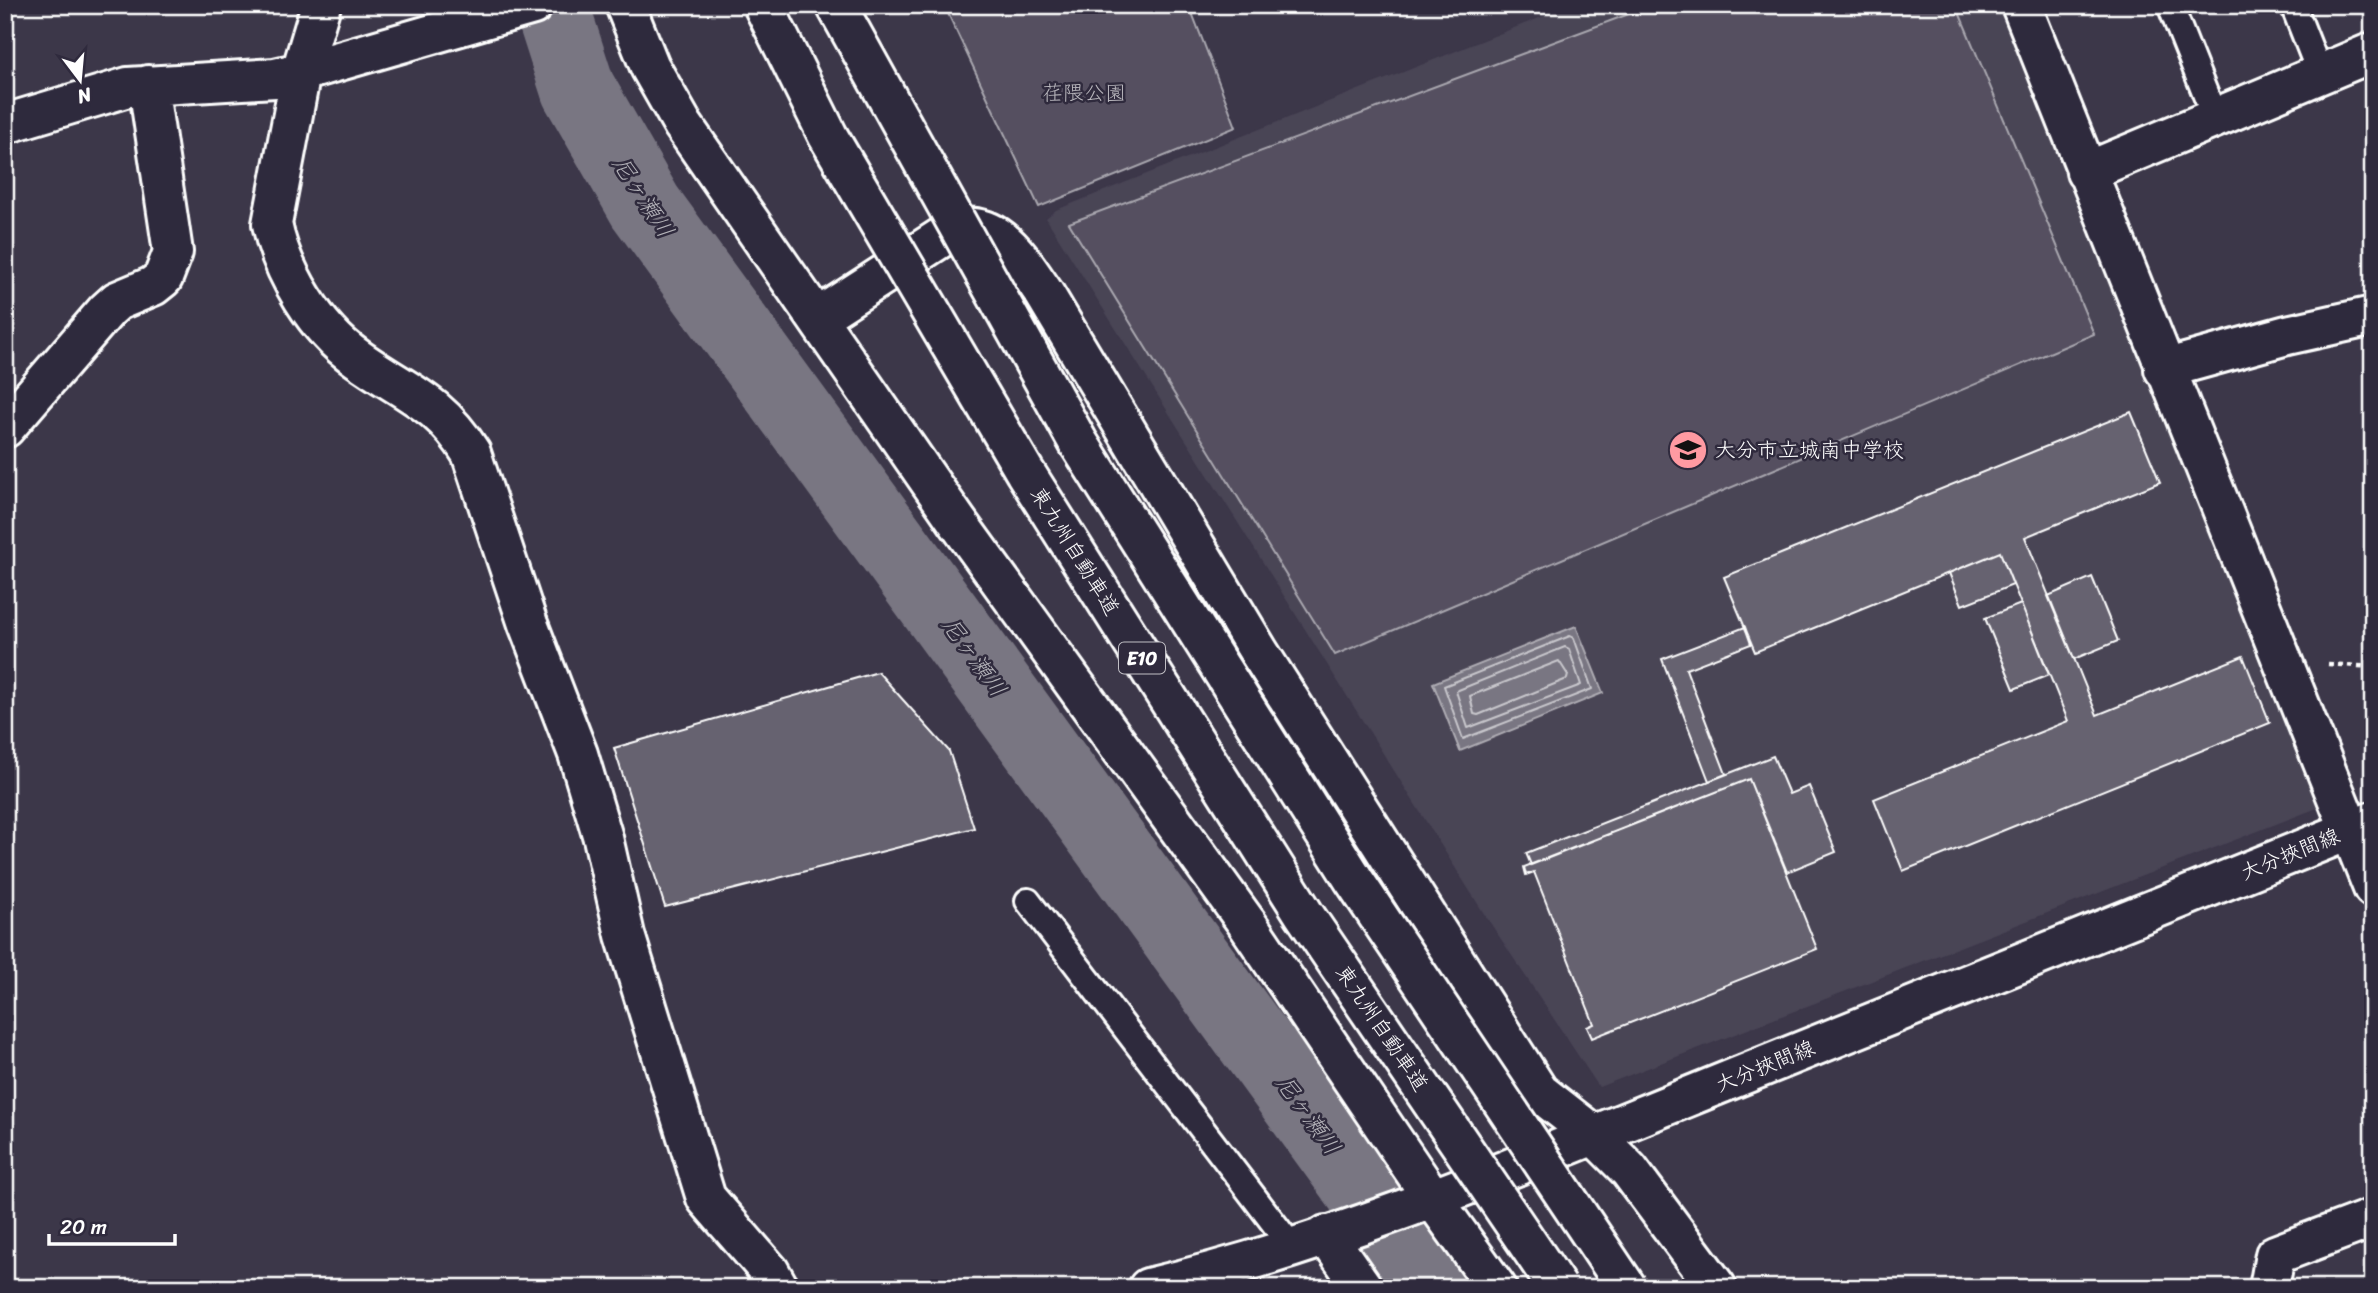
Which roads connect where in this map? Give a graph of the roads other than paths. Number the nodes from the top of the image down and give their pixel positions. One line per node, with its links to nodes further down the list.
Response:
1 (321, 5): 11 (main road)
2 (533, 5): 9 (main road)
3 (625, 5): 18 (main road)
4 (763, 5): 32 (main road, 東九州自動車道 / E10, bridge)
5 (836, 5): 33 (main road, bridge)
6 (2021, 5): 16 (main road)
7 (2170, 5): 14 (lane)
8 (2292, 5): 12 (lane)
9 (475, 13): 11 (main road)
10 (2373, 52): 12 (main road)
11 (301, 72): 13 (main road); 28 (main road)
12 (2320, 74): 14 (main road)
13 (148, 85): 15 (main road); 20 (main road)
14 (2215, 118): 16 (main road)
15 (5, 124)
16 (2086, 172): 19 (main road)
17 (2373, 316): 19 (main road)
18 (817, 318): 24 (main road); 25 (main road)
19 (2164, 369): 21 (main road)
20 (5, 428)
21 (2361, 826): 22 (main road); 24 (main road, 大分挾間線)
22 (2373, 888)
23 (1028, 901): 27 (lane)
24 (1594, 1135): 25 (main road, 大分挾間線); 34 (main road)
25 (1431, 1196): 27 (main road, 大分挾間線); 31 (main road)
26 (2373, 1218): 35 (main road)
27 (1309, 1241): 29 (main road, 大分挾間線); 30 (main road)
28 (779, 1288)
29 (1148, 1288)
30 (1363, 1288)
31 (1497, 1288)
32 (1558, 1288)
33 (1628, 1288)
34 (1717, 1288)
35 (2269, 1288)

